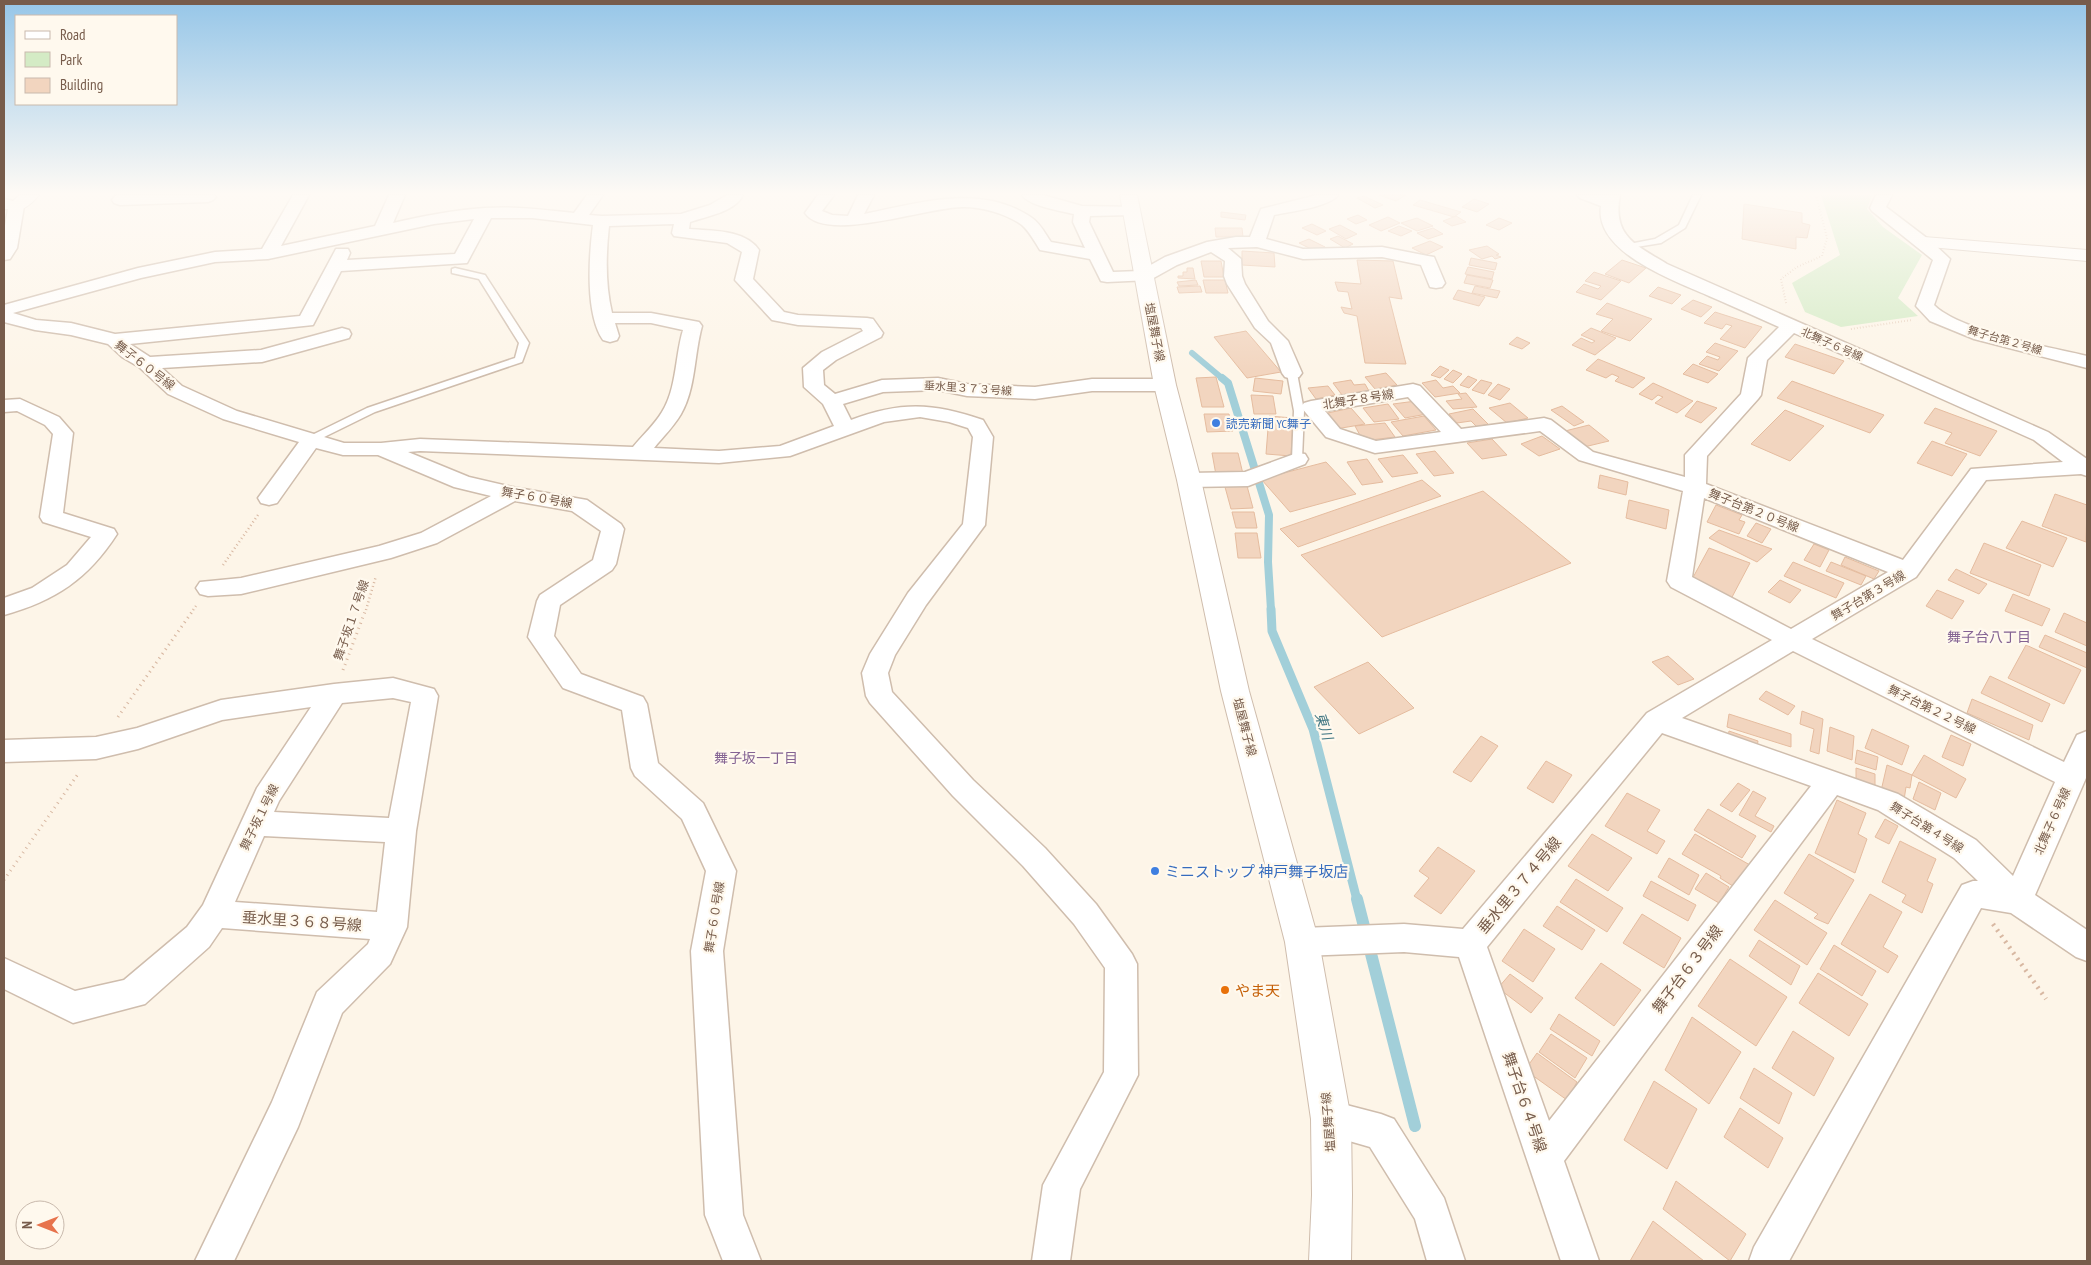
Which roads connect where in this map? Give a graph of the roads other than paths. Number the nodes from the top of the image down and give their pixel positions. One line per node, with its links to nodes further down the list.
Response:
1 (268, 254): 20 (street)
2 (341, 254): 17 (street)
3 (464, 254): 16 (street)
4 (597, 254): 22 (street)
5 (750, 254): 33 (street)
6 (1091, 254): 14 (street)
7 (1140, 254): 18 (street, 塩屋舞子線)
8 (1190, 254): 18 (street)
9 (1224, 254): 31 (street)
10 (1392, 254): 19 (street)
11 (1639, 254): 24 (street, 北舞子６号線)
12 (1937, 254): 29 (street, 舞子台第２号線)
13 (2064, 254): 15 (street)
14 (1096, 255): 18 (street)
15 (2087, 256)
16 (458, 265): 17 (street); 37 (lane)
17 (335, 266): 28 (street)
18 (1144, 276): 32 (street, 塩屋舞子線)
19 (1436, 283)
20 (4, 310)
21 (4, 316): 23 (street, 舞子６０号線)
22 (603, 318): 27 (street); 39 (street)
23 (35, 326): 25 (street); 28 (street, 舞子６０号線)
24 (1791, 326): 41 (street, 北舞子６号線); 43 (street)
25 (4, 333)
26 (342, 334): 30 (street)
27 (610, 336)
28 (114, 340): 30 (street, 舞子６０号線)
29 (2087, 362)
30 (146, 363): 37 (street, 舞子６０号線)
31 (1292, 373): 40 (lane)
32 (1165, 385): 33 (street, 垂水里３７３号線); 42 (street, 塩屋舞子線)
33 (832, 401): 35 (street)
34 (4, 406): 48 (street)
35 (845, 428): 39 (street); 69 (street)
36 (1456, 436): 36 (street, 北舞子８号線); 43 (street, 北舞子８号線)
37 (312, 439): 38 (street, 舞子６０号線); 45 (street)
38 (381, 449): 39 (street); 44 (street, 舞子６０号線)
39 (639, 453)
40 (1297, 459): 42 (street)
41 (2087, 468): 46 (street, 舞子台第３号線)
42 (1189, 480): 61 (street, 塩屋舞子線)
43 (1695, 487): 46 (street, 舞子台第２０号線); 49 (street, 舞子台第２０号線)
44 (512, 494): 47 (street); 68 (street, 舞子６０号線)
45 (269, 498)
46 (1908, 572): 49 (street, 舞子台第３号線)
47 (208, 588)
48 (4, 607)
49 (1792, 640): 51 (street, 舞子台第３号線); 54 (street, 舞子台第２２号線)
50 (334, 694): 53 (street); 56 (street, 舞子坂１号線); 57 (street)
51 (1657, 720): 55 (street, 舞子台第４号線); 62 (street, 垂水里３７４号線)
52 (2087, 742): 54 (street, 北舞子６号線)
53 (4, 751)
54 (2072, 778): 58 (street, 北舞子６号線)
55 (1831, 782): 58 (street, 舞子台第４号線); 66 (street, 舞子台６３号線)
56 (254, 823): 57 (street); 59 (street, 舞子坂１号線)
57 (401, 832): 60 (street)
58 (2017, 900): 63 (street, 舞子台第４号線); 73 (street)
59 (214, 914): 60 (street, 垂水里３６８号線); 64 (street, 舞子坂１号線)
60 (391, 927): 67 (street)
61 (1302, 942): 62 (street, 垂水里３７４号線); 65 (street, 塩屋舞子線)
62 (1470, 944): 66 (street, 舞子台６４号線)
63 (2087, 947)
64 (4, 972)
65 (1330, 1119): 70 (street, 塩屋舞子線); 71 (street)
66 (1544, 1157): 72 (street, 舞子台６４号線)
67 (214, 1261)
68 (742, 1261)
69 (1051, 1261)
70 (1330, 1261)
71 (1446, 1261)
72 (1580, 1261)
73 (1768, 1261)

